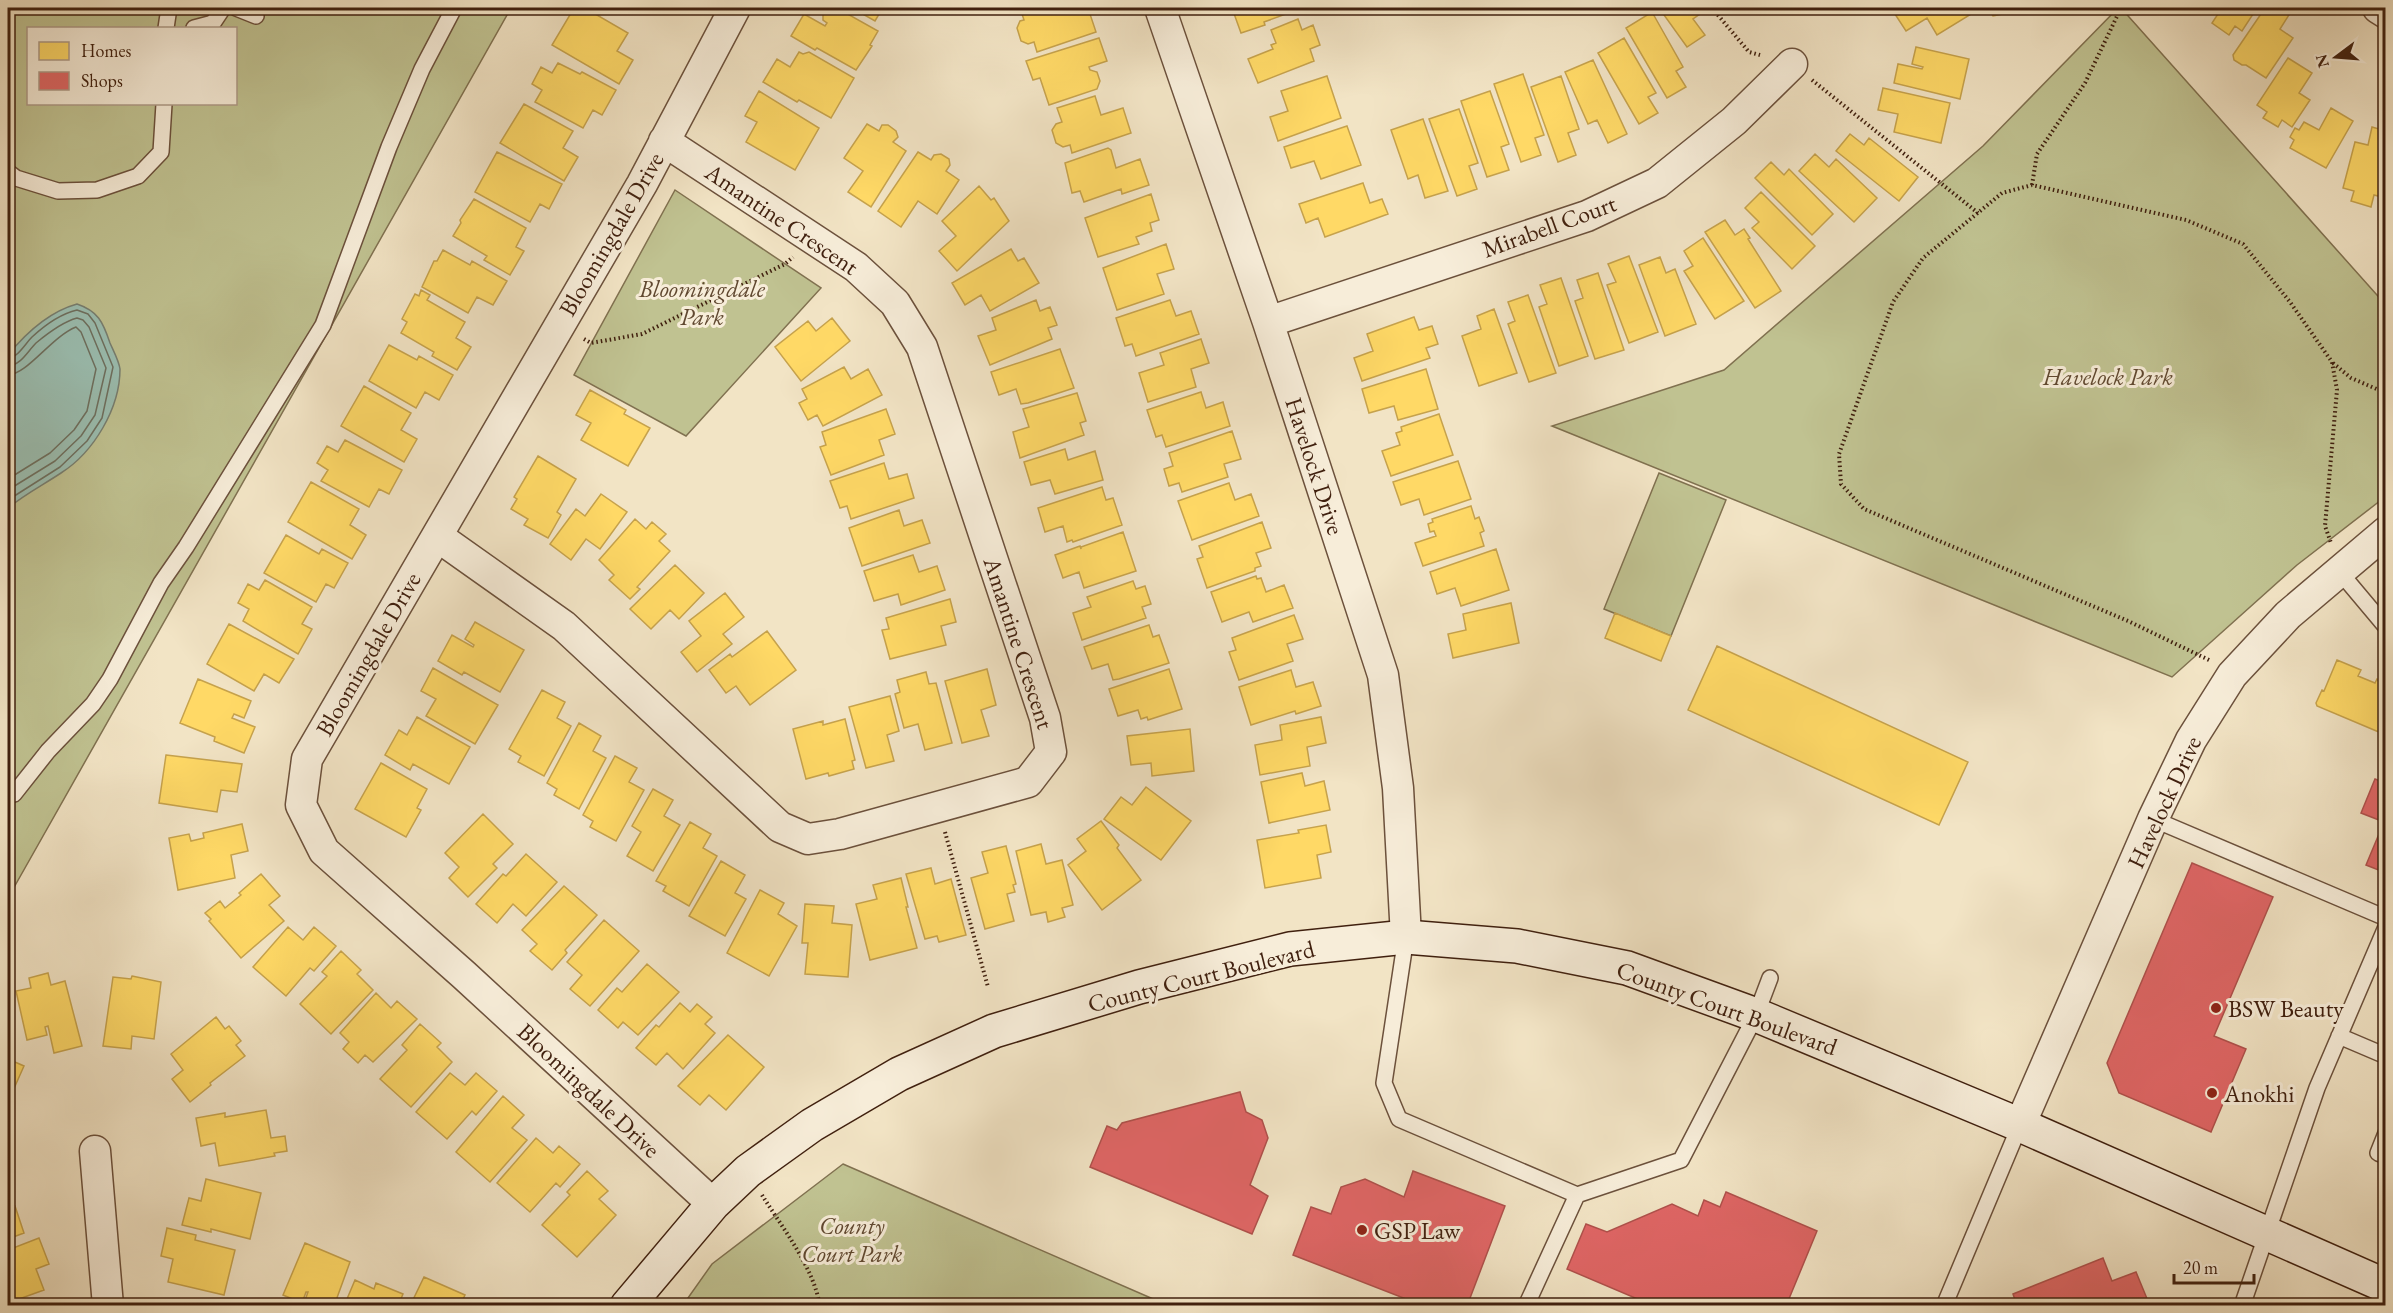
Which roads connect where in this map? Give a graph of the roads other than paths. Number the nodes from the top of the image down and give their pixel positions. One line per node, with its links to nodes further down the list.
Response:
1 (169, 8): 10 (lane)
2 (223, 8): 11 (lane)
3 (236, 8): 9 (lane)
4 (454, 8): 21 (lane)
5 (735, 8): 14 (street, Bloomingdale Drive)
6 (1160, 8): 16 (street, Havelock Drive)
7 (2378, 8): 8 (street)
8 (2385, 13)
9 (256, 16)
10 (166, 27)
11 (198, 27)
12 (1792, 64): 16 (street, Mirabell Court)
13 (164, 105): 15 (lane)
14 (664, 141): 18 (street, Bloomingdale Drive); 18 (street, Amantine Crescent)
15 (8, 172)
16 (1268, 321): 25 (street, Havelock Drive)
17 (2385, 532): 19 (street, Havelock Drive)
18 (437, 536): 35 (street, Bloomingdale Drive)
19 (2339, 571): 20 (lane); 22 (street, Havelock Drive)
20 (2385, 627)
21 (14, 794)
22 (2153, 819): 23 (lane); 30 (street, Havelock Drive)
23 (2385, 918)
24 (2385, 927): 28 (lane)
25 (1406, 937): 27 (street, County Court Boulevard); 34 (lane); 35 (street, County Court Boulevard)
26 (1770, 978): 27 (lane)
27 (1756, 1015): 30 (street, County Court Boulevard); 34 (lane)
28 (2339, 1036): 29 (lane); 36 (lane)
29 (2385, 1056)
30 (2020, 1125): 36 (street, County Court Boulevard); 41 (lane)
31 (2385, 1133): 33 (lane)
32 (95, 1151): 38 (street)
33 (2385, 1156)
34 (1577, 1195): 40 (lane)
35 (713, 1204): 39 (street, County Court Boulevard)
36 (2267, 1234): 37 (street, County Court Boulevard); 42 (lane)
37 (2385, 1286)
38 (108, 1305)
39 (627, 1305)
40 (1526, 1305)
41 (1944, 1305)
42 (2242, 1305)

